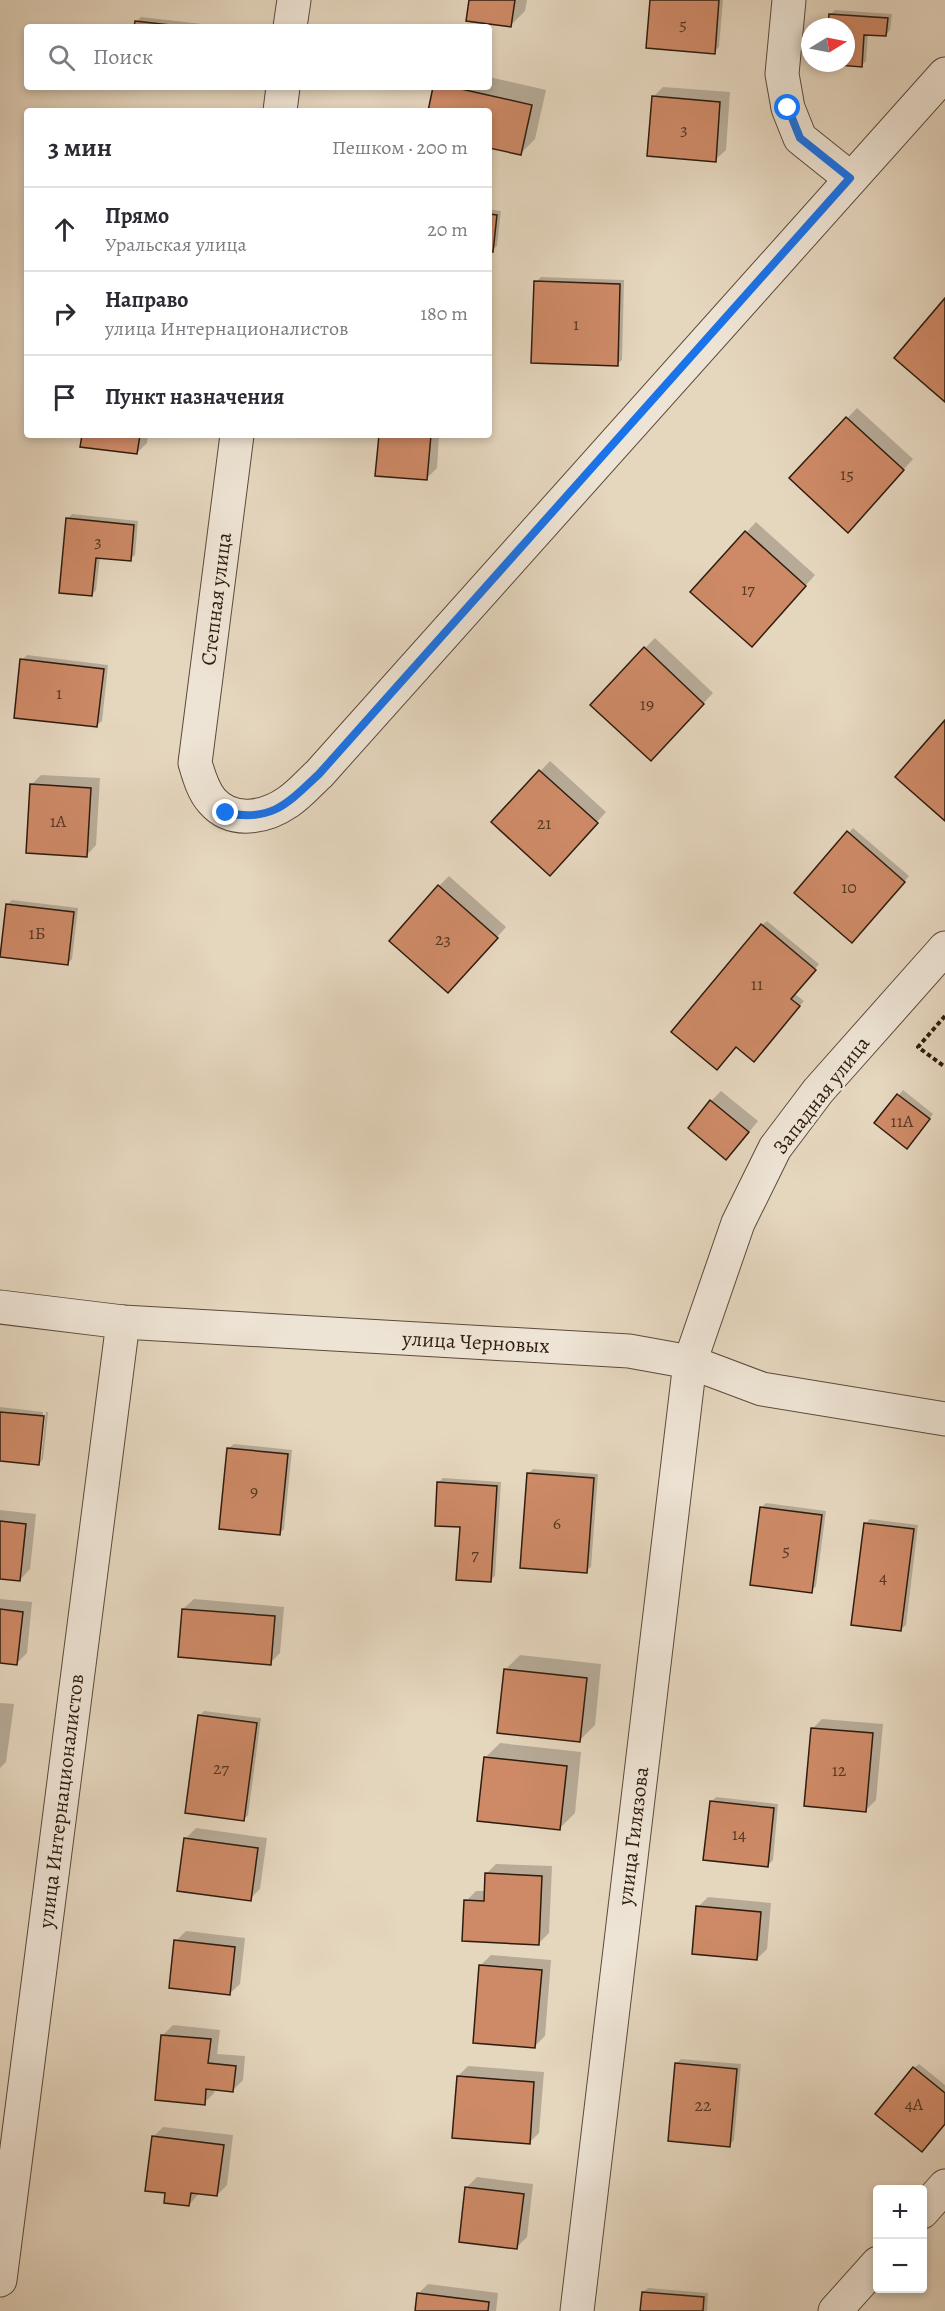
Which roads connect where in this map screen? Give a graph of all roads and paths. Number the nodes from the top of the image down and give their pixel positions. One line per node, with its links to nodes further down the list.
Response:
1 (294, 0): 3 (street)
2 (789, 0): 7 (street)
3 (290, 24)
4 (945, 74): 7 (street)
5 (282, 90): 6 (street)
6 (280, 108)
7 (850, 178): 8 (street, Степная улица)
8 (237, 438)
9 (945, 948): 14 (street, Западная улица)
10 (945, 1016): 11 (path)
11 (945, 1067)
12 (0, 1307): 13 (street, улица Черновых)
13 (123, 1322): 14 (street, улица Черновых); 19 (street, улица Интернационалистов)
14 (690, 1362): 15 (street, улица Черновых); 20 (street, улица Гилязова)
15 (945, 1419)
16 (945, 2186): 17 (street)
17 (927, 2206)
18 (873, 2269): 21 (street)
19 (0, 2280)
20 (577, 2311)
21 (835, 2311)

